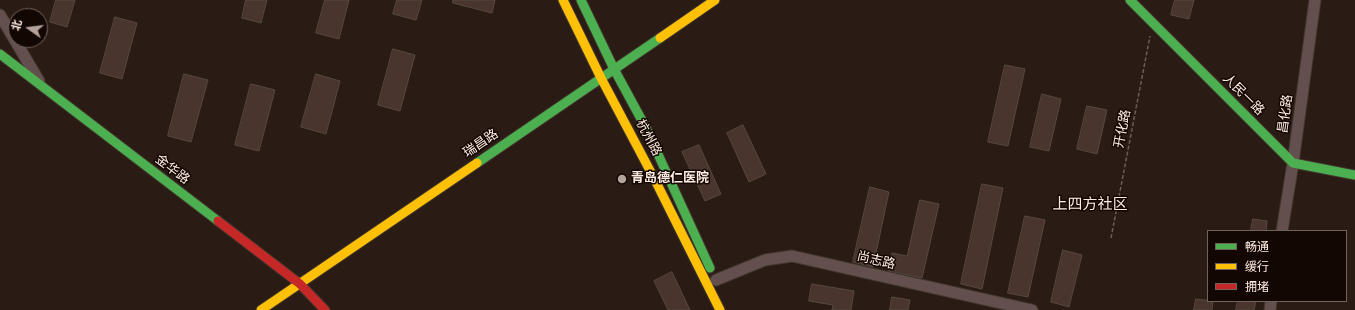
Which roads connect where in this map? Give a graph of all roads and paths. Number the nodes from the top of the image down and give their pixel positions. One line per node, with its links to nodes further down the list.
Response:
1 (563, 0): 10 (main road, 杭州路)
2 (581, 0): 9 (main road, 杭州路)
3 (715, 0): 9 (main road, 瑞昌路)
4 (1130, 0): 7 (main road, 人民一路)
5 (1315, 0): 12 (street, 昌化路)
6 (0, 15): 11 (street)
7 (1152, 22): 12 (main road, 人民一路); 15 (path, 开化路)
8 (0, 54): 11 (main road, 金华路)
9 (614, 69): 10 (main road, 瑞昌路); 16 (main road, 杭州路)
10 (601, 78): 17 (main road, 瑞昌路); 20 (main road, 杭州路)
11 (42, 86): 17 (main road, 金华路)
12 (1293, 163): 13 (main road); 14 (street, 昌化路)
13 (1355, 175)
14 (1282, 230)
15 (1111, 238)
16 (717, 283): 21 (street, 尚志路)
17 (300, 284): 18 (main road, 瑞昌路); 19 (main road, 金华路)
18 (260, 310)
19 (325, 310)
20 (720, 310)
21 (1032, 310)

